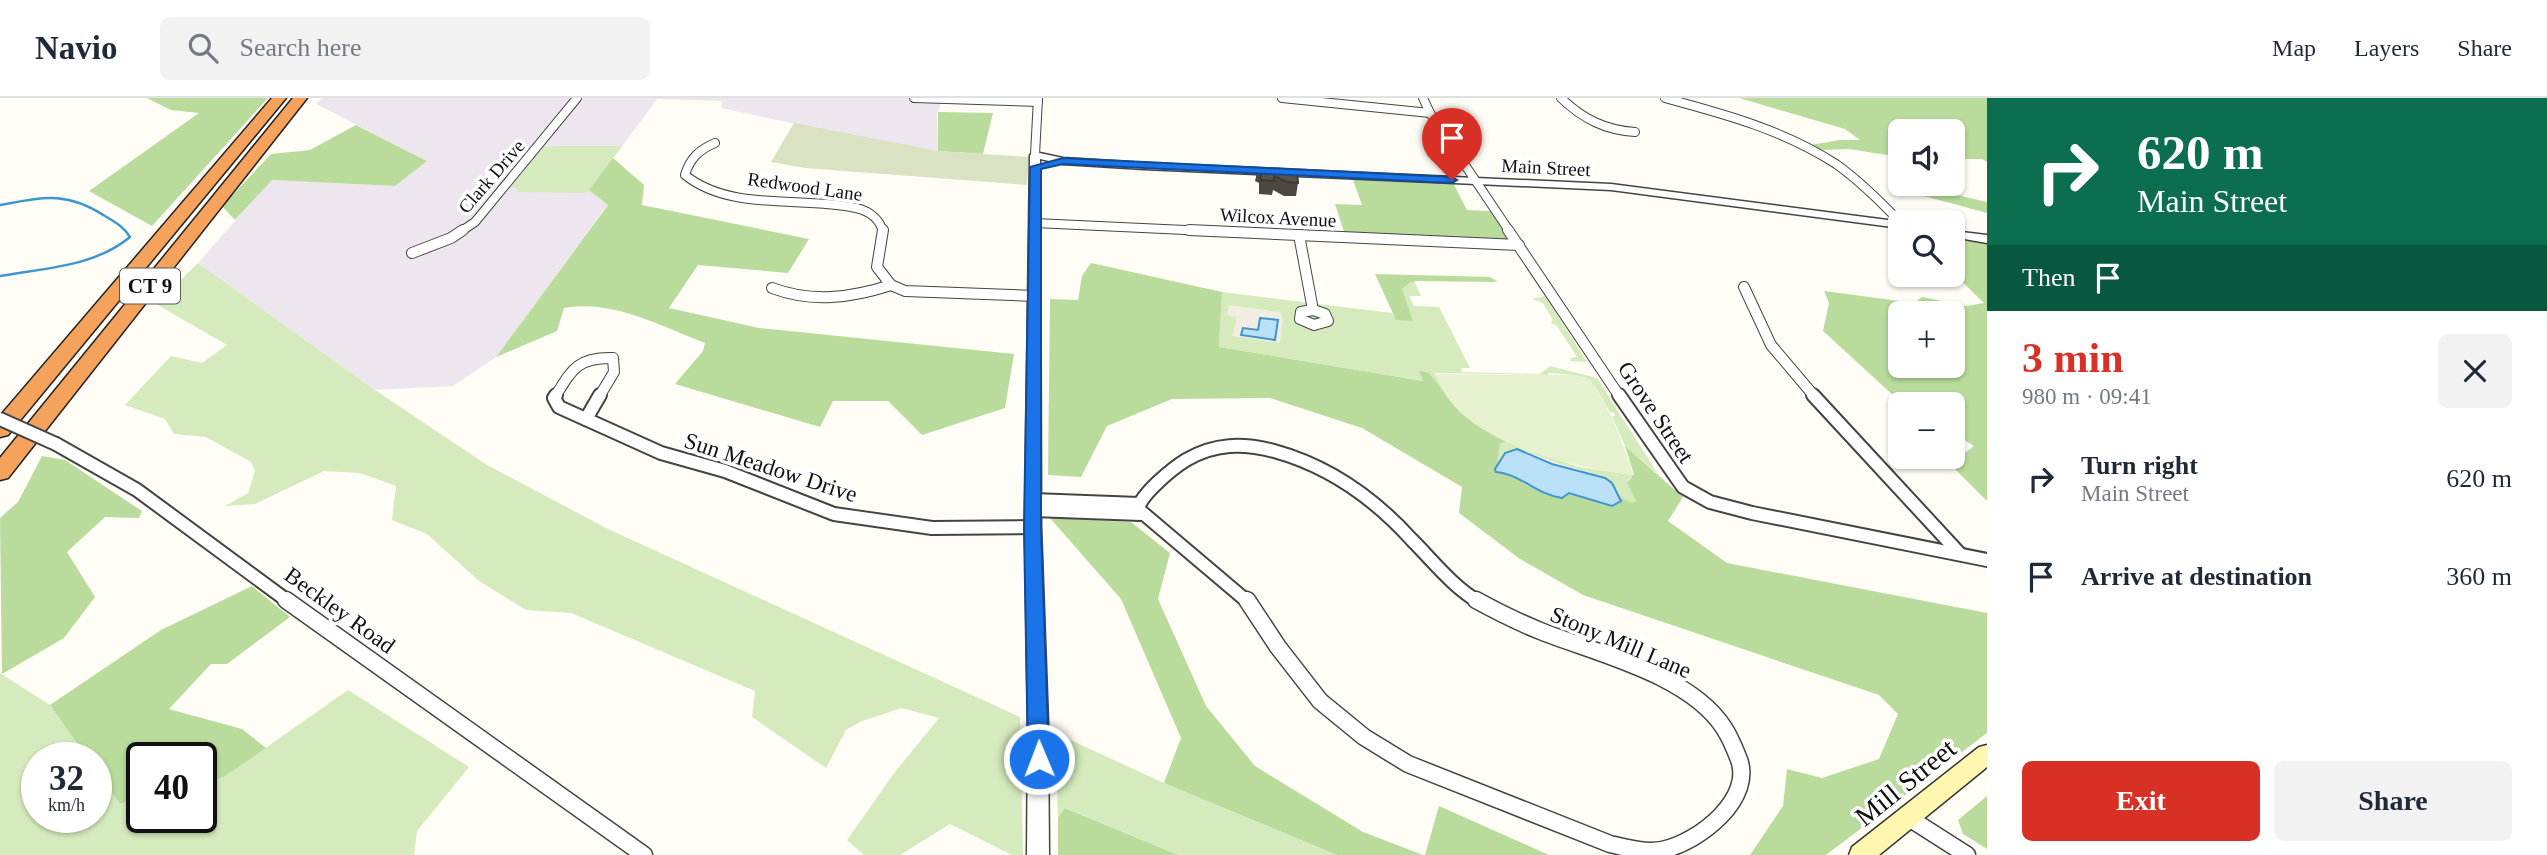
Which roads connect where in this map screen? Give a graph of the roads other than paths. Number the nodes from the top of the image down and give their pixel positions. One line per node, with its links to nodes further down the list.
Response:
1 (279, 98): 30 (highway, CT 9)
2 (300, 98): 31 (highway, CT 9)
3 (577, 98): 22 (street, Clark Drive)
4 (914, 98): 9 (street)
5 (1282, 98): 10 (street)
6 (1423, 98): 10 (street, Grove Street)
7 (1562, 98): 11 (street)
8 (1665, 98): 15 (street)
9 (1038, 100): 13 (street)
10 (1430, 113): 14 (street, Grove Street)
11 (1635, 132)
12 (715, 143): 23 (street, Redwood Lane)
13 (1035, 161): 14 (street, Main Street); 17 (street)
14 (1476, 181): 16 (street, Main Street); 21 (street, Grove Street)
15 (1888, 212)
16 (1888, 222)
17 (1035, 223): 18 (street, Wilcox Avenue); 26 (street)
18 (1299, 235): 21 (street, Wilcox Avenue); 27 (street)
19 (1965, 235): 20 (street)
20 (1987, 239)
21 (1519, 246): 34 (street, Grove Street)
22 (412, 253)
23 (891, 285): 25 (street); 26 (street)
24 (1744, 287): 34 (street)
25 (772, 288)
26 (1035, 296): 33 (street)
27 (1313, 310)
28 (0, 419): 38 (street, Beckley Road, bridge)
29 (586, 419): 29 (street, Sun Meadow Drive); 33 (street, Sun Meadow Drive)
30 (0, 430)
31 (0, 473)
32 (1140, 509): 32 (street, Stony Mill Lane); 33 (street)
33 (1033, 512): 39 (street)
34 (1960, 554): 35 (street, Grove Street)
35 (1987, 560)
36 (1987, 754): 37 (main road, Mill Street)
37 (1909, 818): 40 (main road, Mill Street); 41 (street)
38 (644, 855)
39 (1038, 855)
40 (1861, 855)
41 (1967, 855)

